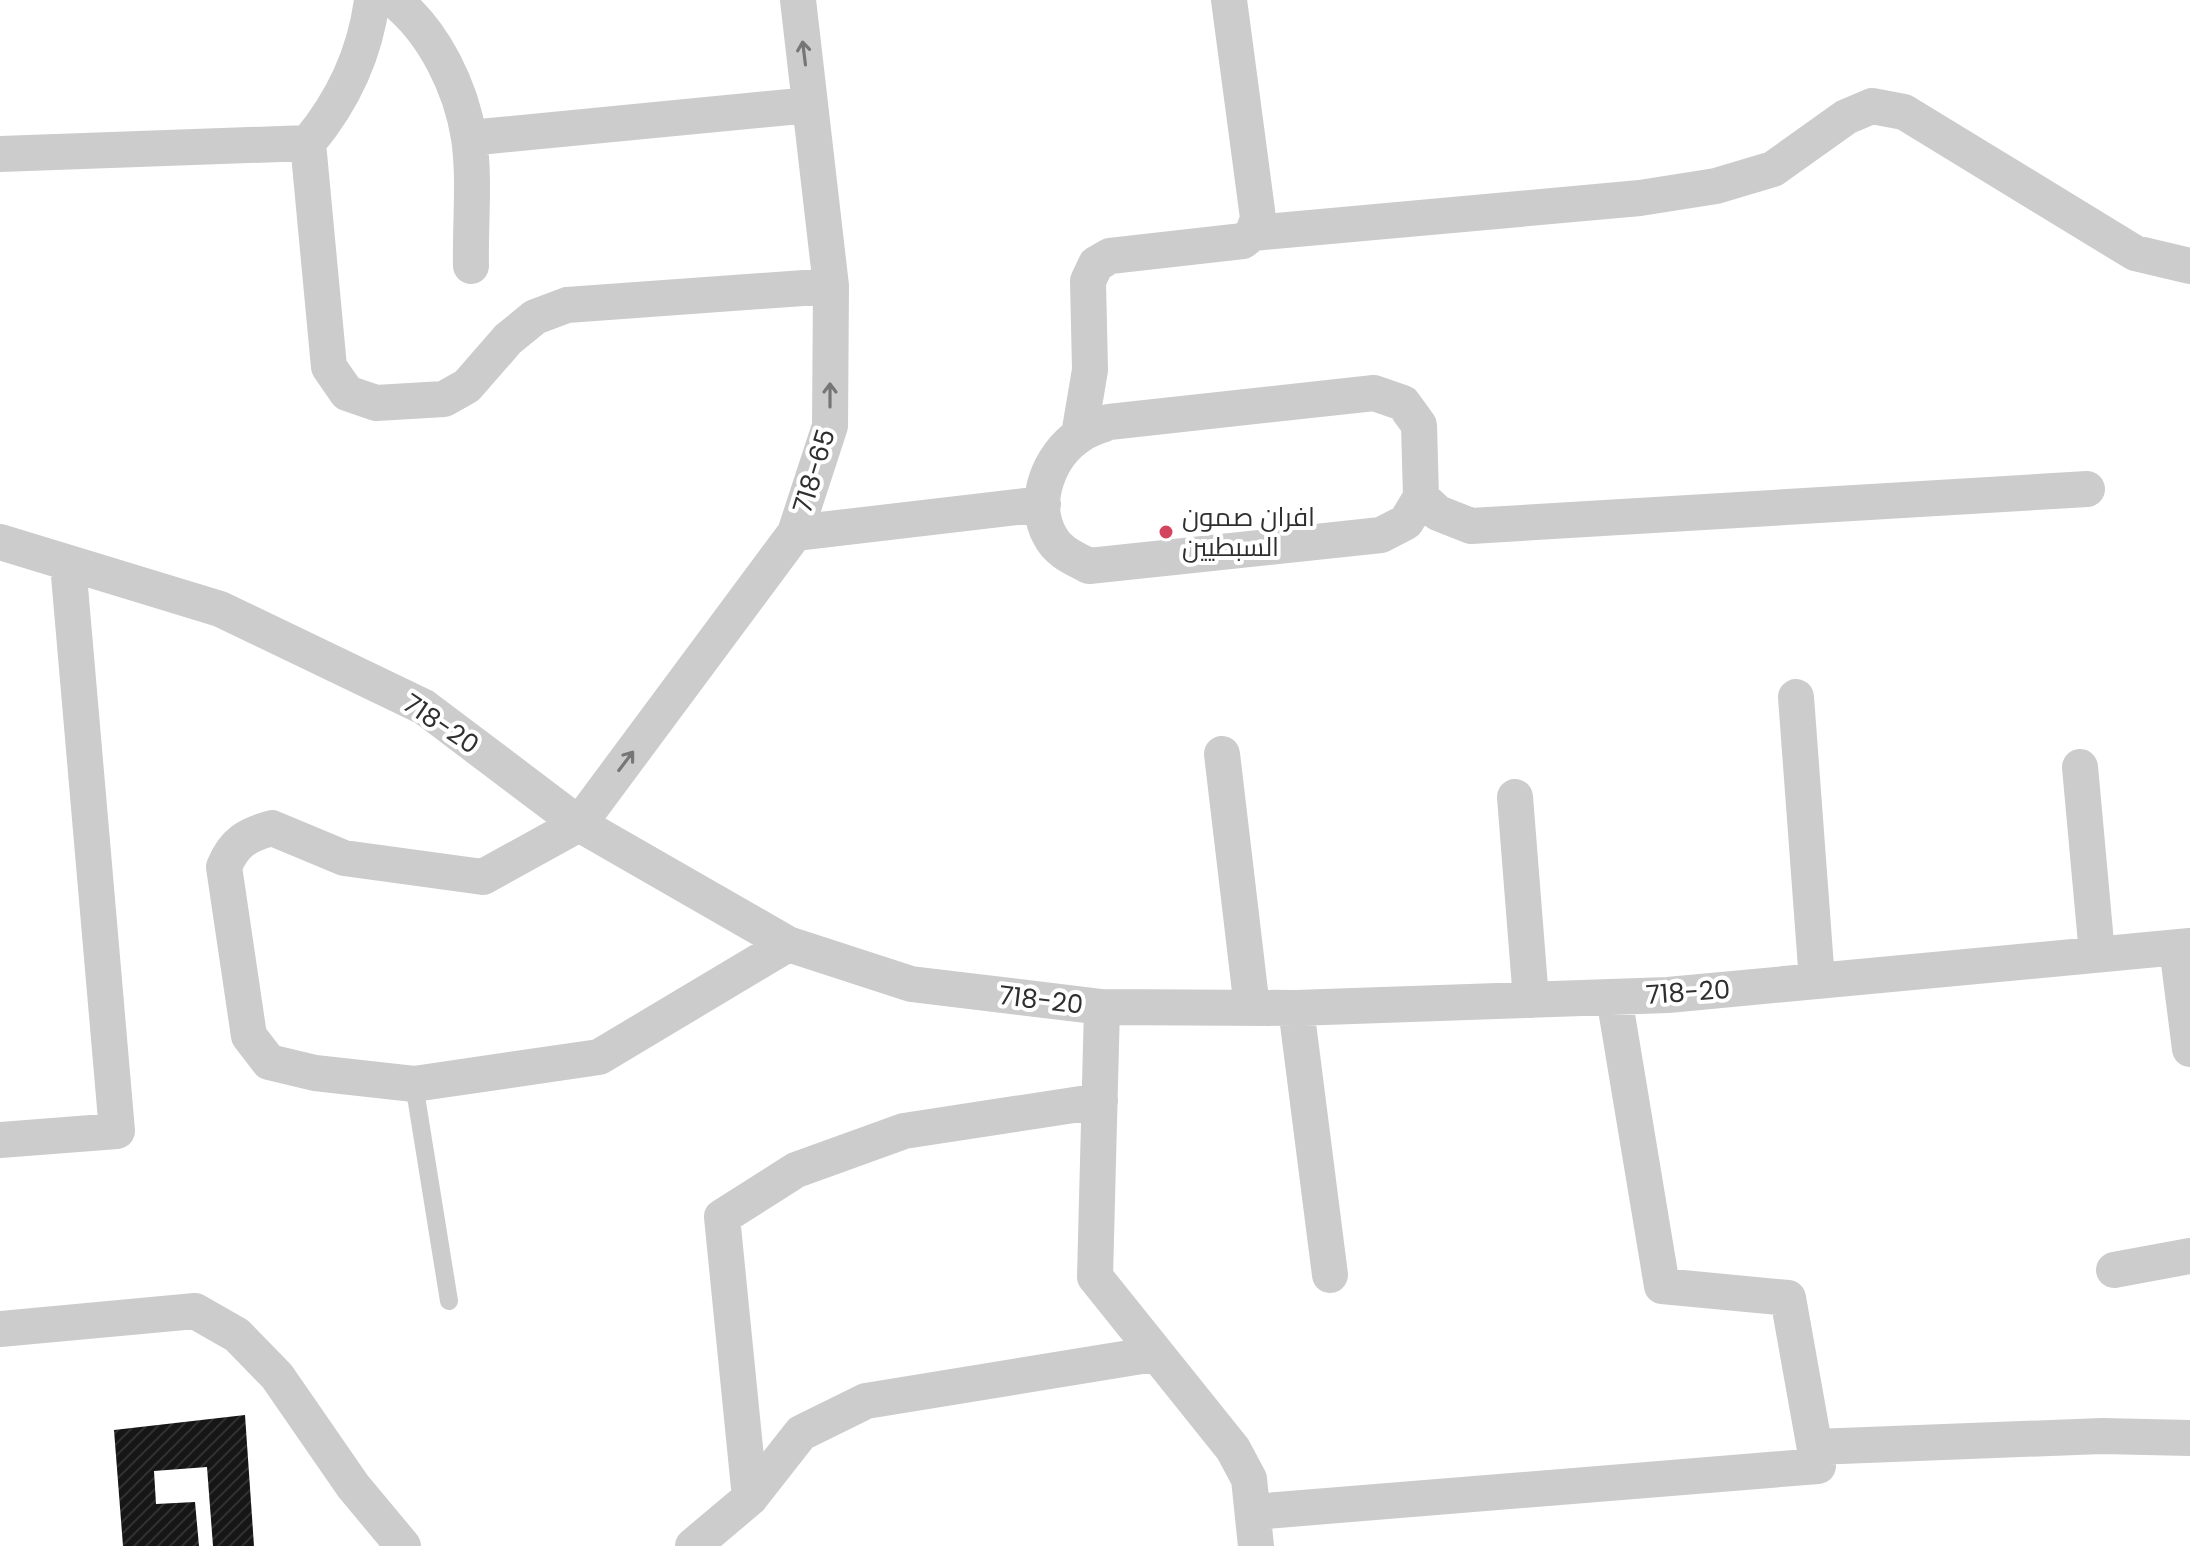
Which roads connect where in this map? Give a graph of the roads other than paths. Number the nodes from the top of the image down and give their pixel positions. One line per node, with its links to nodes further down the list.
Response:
1 (372, 0): 7 (street)
2 (394, 0): 6 (street)
3 (798, 0): 5 (street, 718-65, one-way to 3)
4 (1229, 0): 9 (street)
5 (810, 105): 6 (street); 12 (street, 718-65)
6 (469, 138): 10 (street)
7 (308, 143): 8 (street); 12 (street)
8 (0, 154)
9 (1253, 233): 11 (street); 13 (street)
10 (471, 266)
11 (2190, 266)
12 (831, 286): 17 (street, 718-65, one-way to 12)
13 (1079, 435): 15 (street); 16 (street)
14 (2087, 489): 15 (street)
15 (1421, 497): 16 (street)
16 (1043, 504): 17 (street)
17 (795, 533): 24 (street, 718-65, one-way to 17)
18 (0, 542): 19 (street, 718-20)
19 (68, 564): 24 (street, 718-20); 37 (street)
20 (1796, 697): 28 (street)
21 (1222, 754): 32 (street)
22 (2080, 767): 27 (street)
23 (1515, 797): 30 (street)
24 (579, 824): 25 (street, 718-20); 35 (street)
25 (788, 944): 31 (street, 718-20); 35 (street)
26 (2184, 946): 27 (street, 718-20); 34 (street)
27 (2097, 954): 28 (street, 718-20)
28 (1817, 981): 29 (street, 718-20)
29 (1614, 997): 30 (street, 718-20); 45 (street)
30 (1531, 1000): 33 (street, 718-20)
31 (1102, 1007): 32 (street, 718-20); 36 (street)
32 (1252, 1008): 33 (street, 718-20)
33 (1296, 1008): 40 (street)
34 (2190, 1049)
35 (414, 1084): 41 (lane)
36 (1100, 1101): 43 (street); 46 (street)
37 (0, 1140)
38 (2190, 1256): 39 (street)
39 (2114, 1270)
40 (1330, 1275)
41 (449, 1301)
42 (0, 1329): 48 (street)
43 (1154, 1354): 46 (street); 47 (street)
44 (2190, 1438): 45 (street)
45 (1815, 1447): 47 (street)
46 (750, 1498): 49 (street)
47 (1254, 1529)
48 (403, 1546)
49 (693, 1546)

